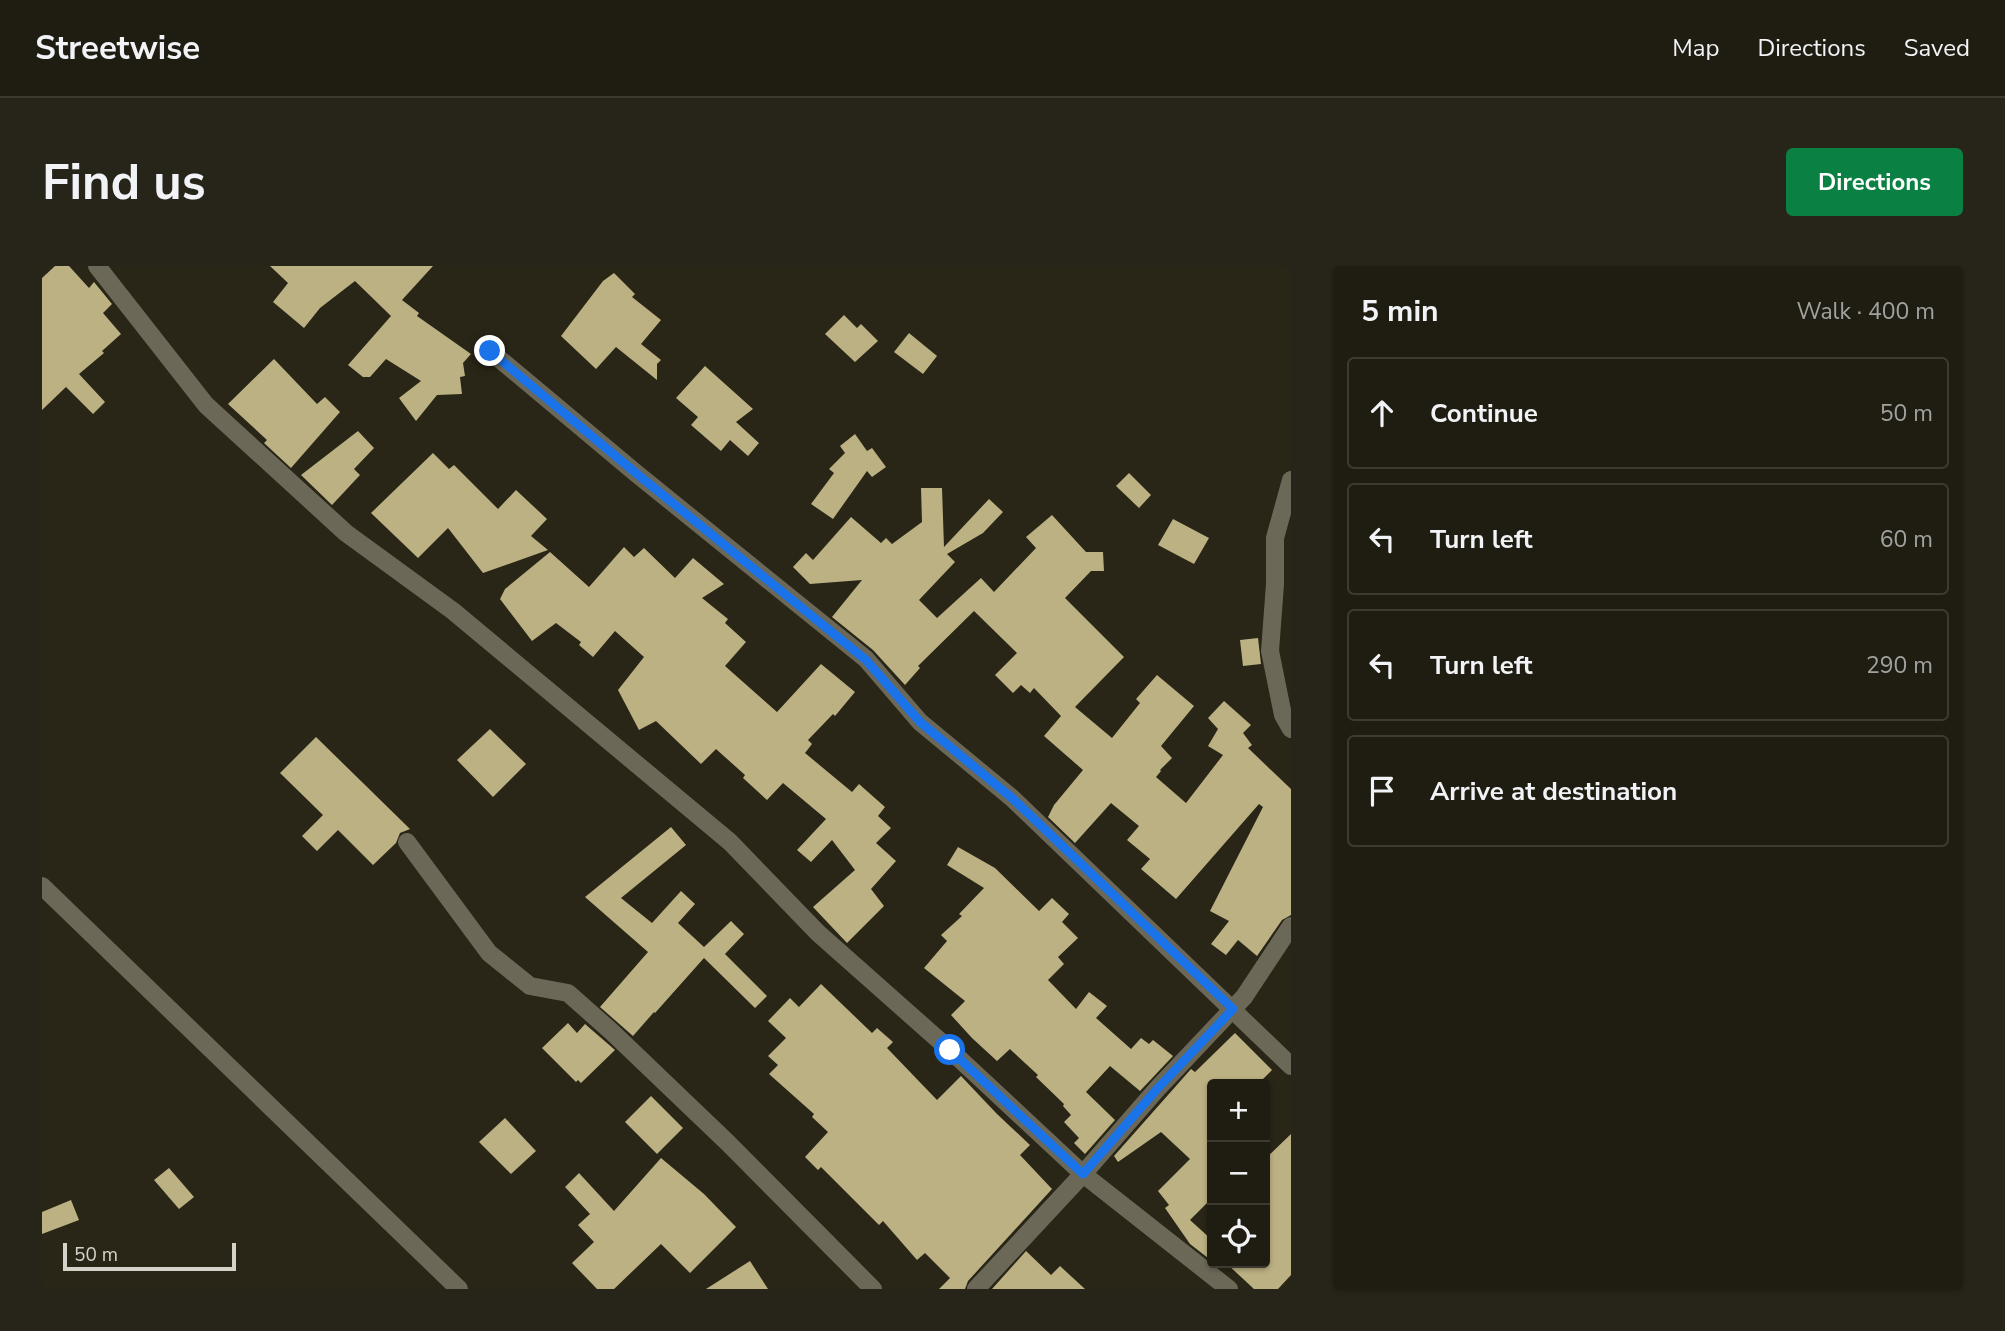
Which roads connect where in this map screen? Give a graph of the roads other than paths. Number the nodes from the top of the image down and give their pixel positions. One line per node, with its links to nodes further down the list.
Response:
1 (96, 266): 10 (street)
2 (490, 351): 8 (street)
3 (1291, 480): 4 (street)
4 (1291, 729)
5 (407, 842): 12 (street)
6 (42, 886): 11 (street)
7 (1291, 926): 8 (street)
8 (1233, 1009): 9 (street); 10 (street)
9 (1291, 1066)
10 (1083, 1174): 13 (street); 14 (street)
11 (459, 1289)
12 (873, 1289)
13 (976, 1289)
14 (1229, 1289)

